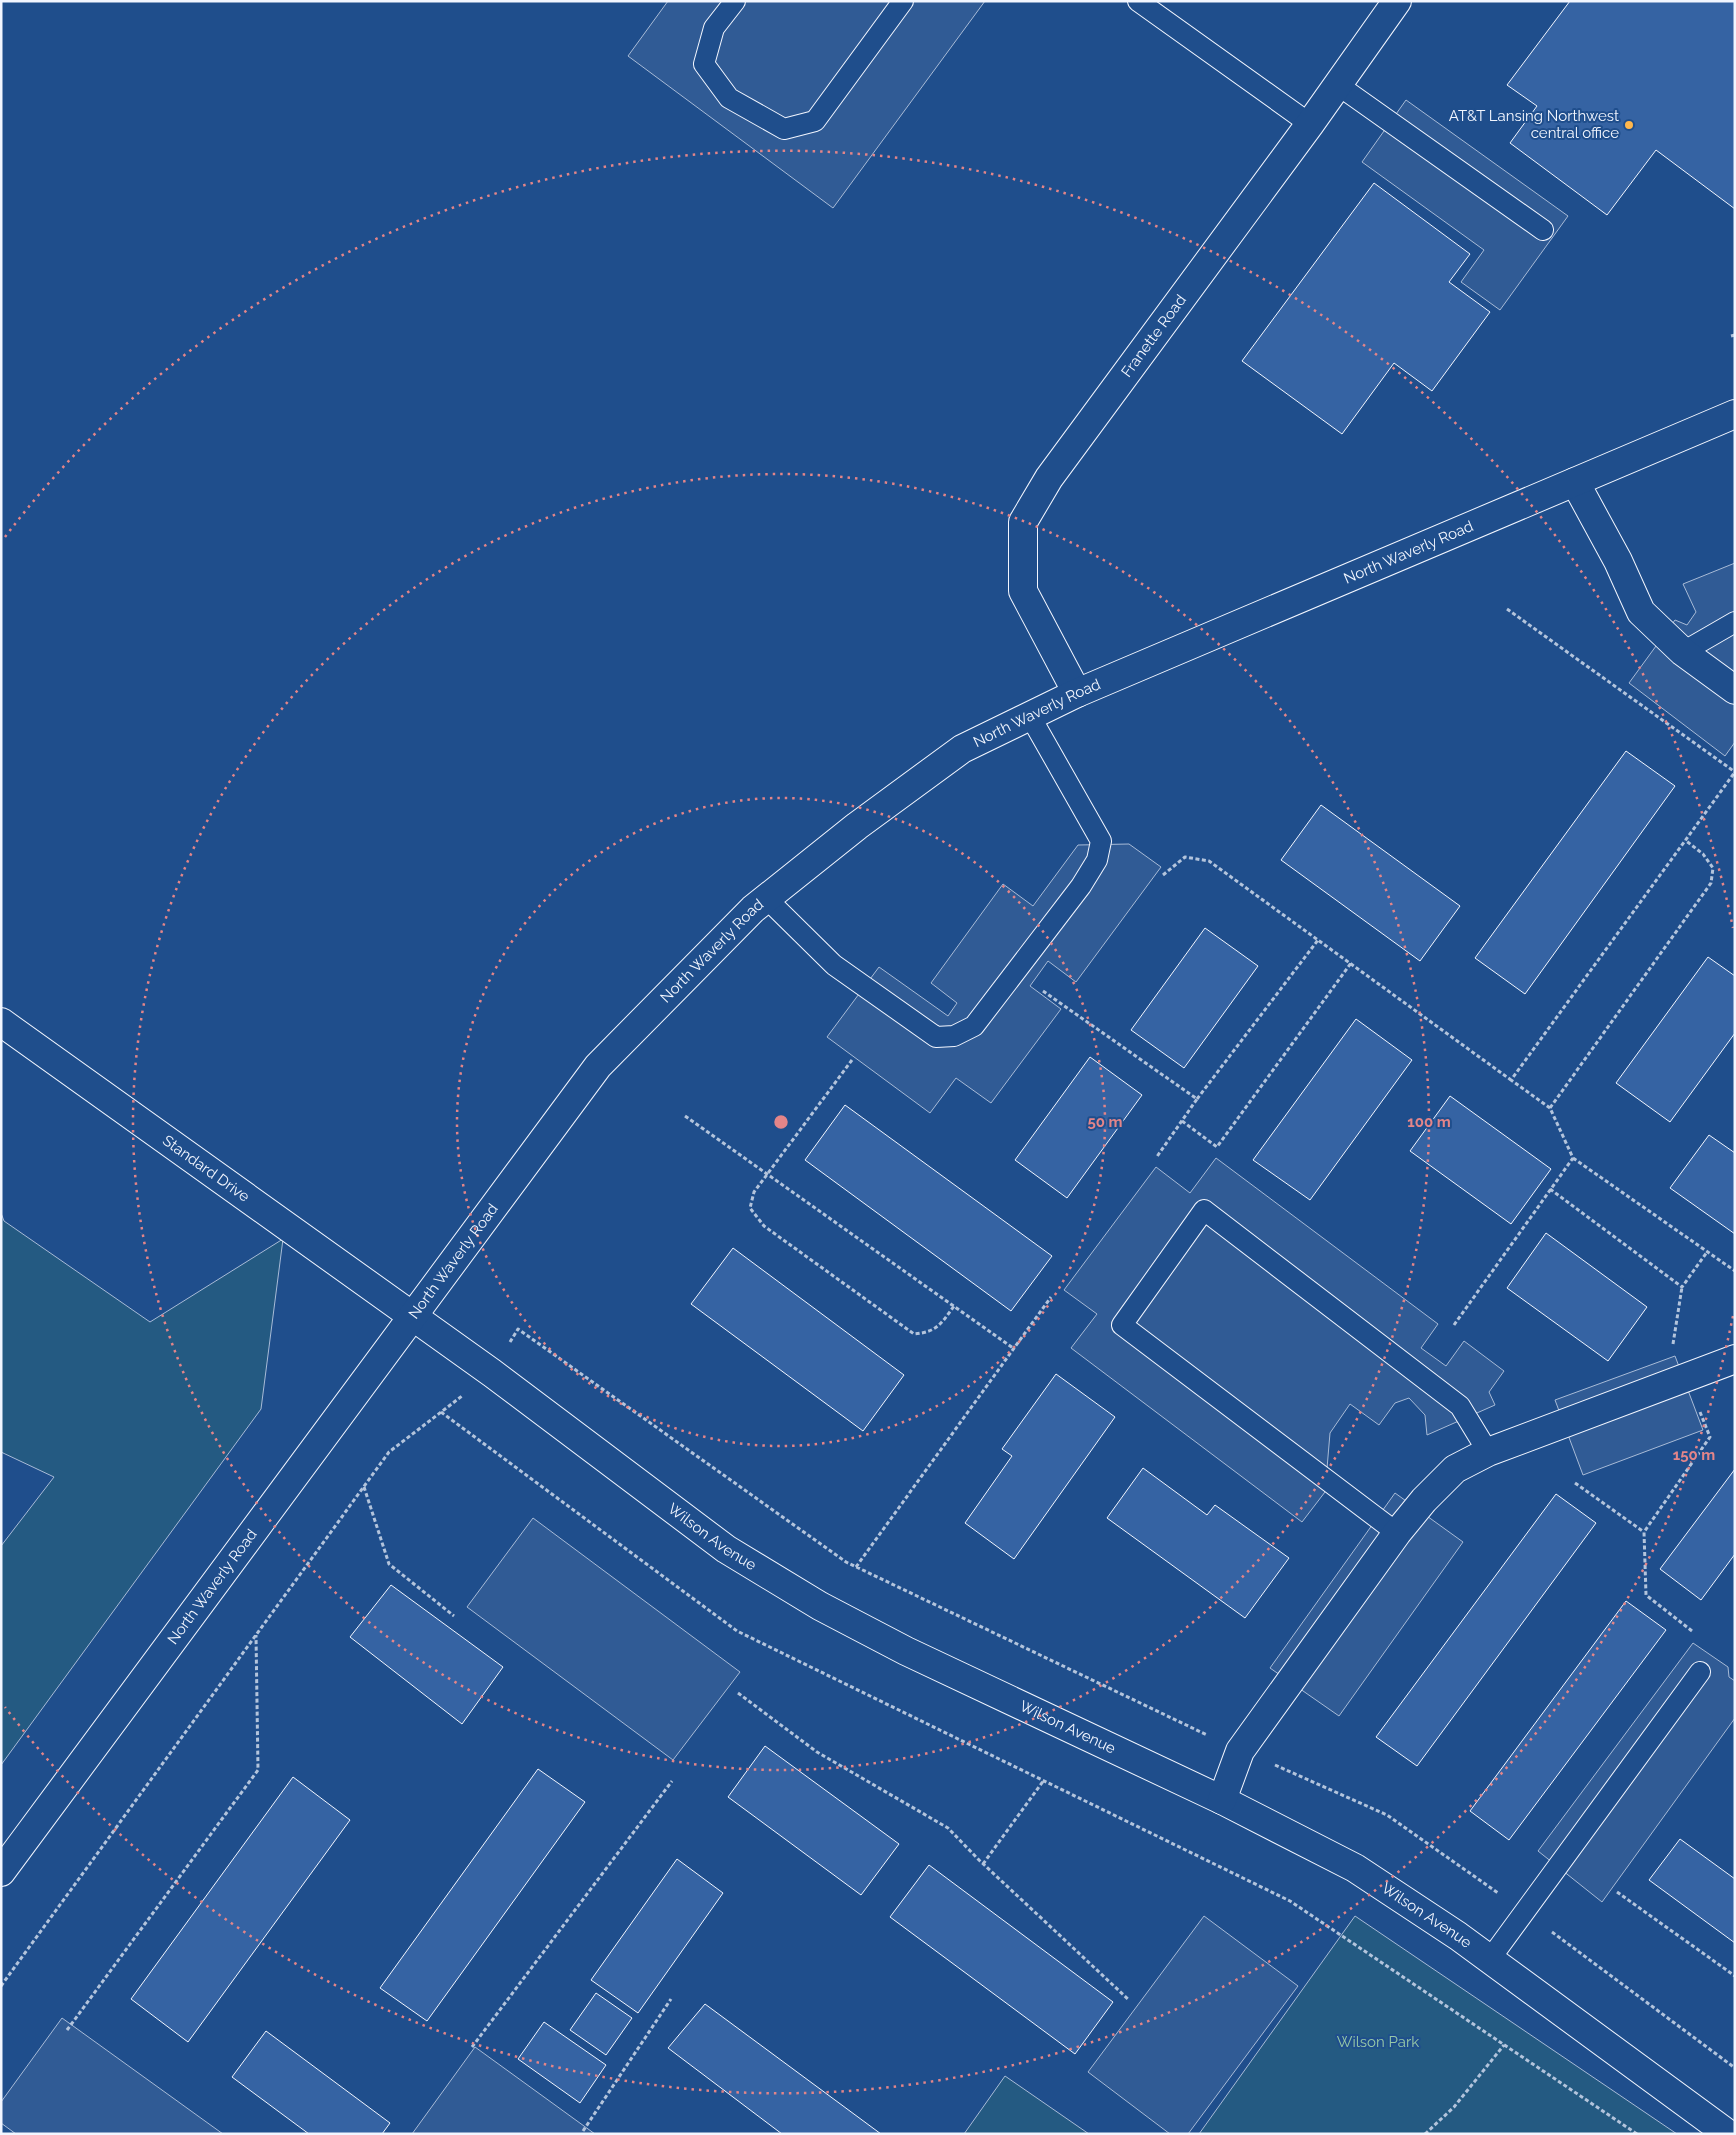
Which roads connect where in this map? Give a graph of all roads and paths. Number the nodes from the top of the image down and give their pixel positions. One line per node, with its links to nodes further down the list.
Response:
1 (735, 1): 2 (lane)
2 (903, 1)
3 (1138, 1): 6 (lane)
4 (1397, 1): 5 (street, Franette Road)
5 (1338, 85): 6 (street, Franette Road); 7 (lane)
6 (1310, 124): 14 (street, Franette Road)
7 (1544, 230)
8 (1735, 414): 9 (street, North Waverly Road)
9 (1576, 482): 12 (street); 14 (street, North Waverly Road)
10 (1507, 609): 16 (path)
11 (1735, 622): 12 (lane)
12 (1682, 652): 13 (street)
13 (1735, 690)
14 (1077, 693): 15 (street, North Waverly Road)
15 (1030, 716): 19 (street, North Waverly Road); 22 (lane)
16 (1735, 772): 17 (path)
17 (1686, 840): 25 (path); 27 (path)
18 (1164, 876): 20 (path)
19 (766, 898): 22 (lane); 38 (street, North Waverly Road)
20 (1318, 940): 21 (path); 26 (path)
21 (1351, 963): 25 (path); 29 (path)
22 (1016, 972): 26 (path)
23 (1, 1022): 38 (street, Standard Drive)
24 (852, 1060): 32 (path)
25 (1511, 1080): 27 (path)
26 (1197, 1099): 29 (path)
27 (1550, 1108): 31 (path)
28 (685, 1116): 32 (path)
29 (1182, 1121): 30 (path)
30 (1156, 1158)
31 (1573, 1158): 33 (path); 34 (path)
32 (768, 1174): 37 (path); 37 (path)
33 (1550, 1189): 34 (path); 39 (path)
34 (1707, 1252): 35 (path)
35 (1735, 1271)
36 (1051, 1297): 40 (path)
37 (954, 1306): 40 (path)
38 (412, 1316): 42 (street, Wilson Avenue); 61 (street, North Waverly Road)
39 (1454, 1325)
40 (1013, 1348): 50 (path)
41 (1735, 1359): 45 (street)
42 (492, 1373): 43 (path); 50 (path); 59 (street, Wilson Avenue)
43 (441, 1412): 47 (path); 57 (path)
44 (1710, 1437): 48 (path)
45 (1488, 1452): 49 (street); 49 (lane)
46 (1575, 1483): 48 (path)
47 (364, 1487): 51 (path); 53 (path)
48 (1644, 1532): 52 (path)
49 (1397, 1533): 56 (street)
50 (856, 1567): 56 (path)
51 (454, 1616)
52 (1692, 1630)
53 (256, 1635): 66 (path); 69 (path)
54 (1700, 1672): 63 (lane)
55 (738, 1693): 60 (path)
56 (1240, 1751): 59 (street); 63 (path)
57 (1044, 1780): 60 (path); 70 (path)
58 (672, 1781): 71 (path)
59 (1222, 1800): 64 (street, Wilson Avenue)
60 (983, 1864): 68 (path)
61 (1, 1872)
62 (1617, 1892): 65 (path)
63 (1524, 1912): 64 (lane); 72 (path)
64 (1490, 1959): 76 (street, Wilson Avenue)
65 (1735, 1976)
66 (1, 1986)
67 (671, 1999): 73 (path)
68 (1129, 2000)
69 (67, 2030)
70 (1504, 2045): 74 (path); 75 (path)
71 (472, 2047)
72 (1735, 2068)
73 (583, 2131)
74 (1425, 2134)
75 (1637, 2134)
76 (1728, 2134)

